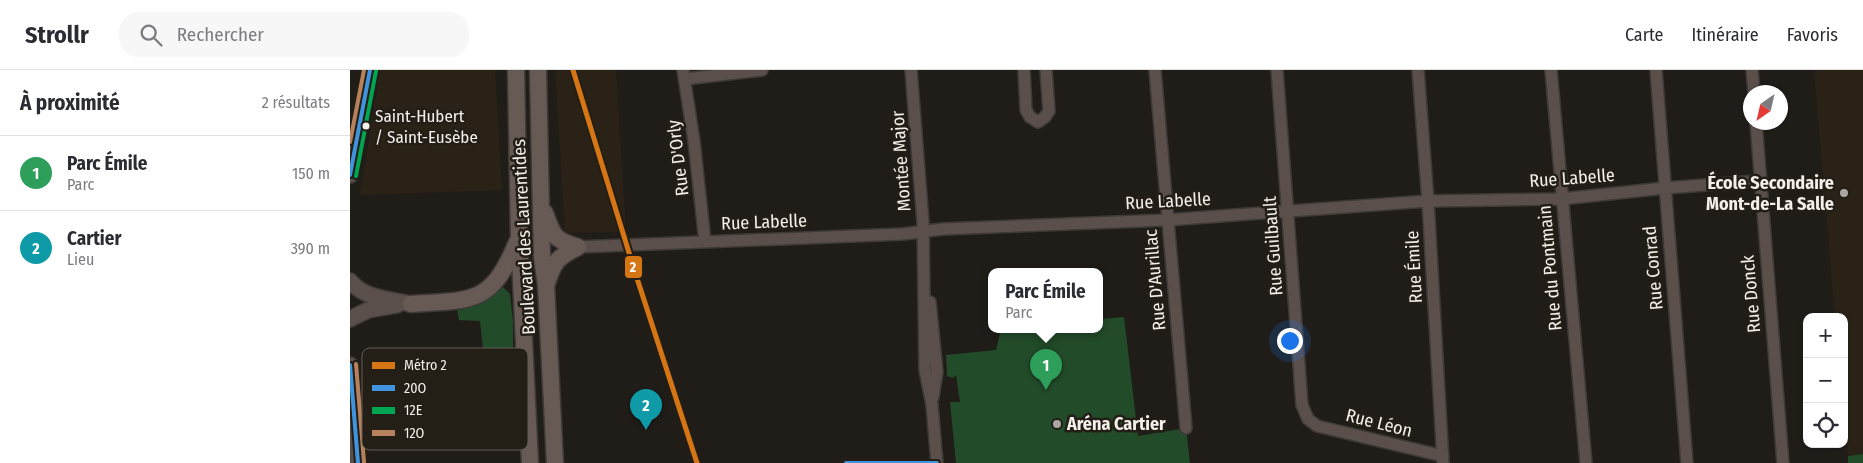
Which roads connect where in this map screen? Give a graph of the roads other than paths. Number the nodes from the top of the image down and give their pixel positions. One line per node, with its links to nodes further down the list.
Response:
1 (370, 70): 16 (street)
2 (516, 70): 27 (main road, Boulevard des Laurentides)
3 (538, 70): 21 (main road, Boulevard des Laurentides)
4 (762, 70): 14 (street)
5 (911, 70): 26 (street, Montée Major)
6 (1024, 70): 7 (street)
7 (1046, 70)
8 (1154, 70): 25 (street, Rue D'Aurillac)
9 (1277, 70): 24 (street, Rue Guilbault)
10 (1418, 70): 23 (street, Rue Émile)
11 (1551, 70): 22 (street, Rue du Pontmain)
12 (1656, 70): 20 (street, Rue Conrad)
13 (1752, 70): 15 (street)
14 (684, 75): 28 (street, Rue D'Orly)
15 (1753, 85)
16 (356, 110): 18 (street)
17 (1756, 130): 19 (street, Rue Donck)
18 (350, 175)
19 (1759, 181): 20 (street, Rue Labelle); 46 (street, Rue Donck)
20 (1665, 188): 22 (street, Rue Labelle); 45 (street, Rue Conrad)
21 (540, 199): 29 (main road); 31 (main road, Boulevard des Laurentides)
22 (1561, 199): 23 (street, Rue Labelle); 44 (street, Rue du Pontmain)
23 (1428, 202): 24 (street, Rue Labelle); 39 (street, Rue Émile)
24 (1289, 210): 25 (street, Rue Labelle); 36 (street, Rue Guilbault)
25 (1167, 220): 26 (street, Rue Labelle); 38 (street, Rue D'Aurillac)
26 (924, 232): 28 (street, Rue Labelle); 43 (street, Montée Major)
27 (519, 238): 32 (main road); 34 (main road, Boulevard des Laurentides)
28 (705, 242): 29 (street, Rue Labelle)
29 (578, 247): 31 (main road)
30 (350, 281): 32 (street)
31 (546, 284): 42 (main road, Boulevard des Laurentides)
32 (411, 304): 33 (street)
33 (350, 319)
34 (524, 348)
35 (350, 365): 40 (street)
36 (1308, 419): 39 (street, Rue Léon)
37 (528, 422): 41 (main road, Boulevard des Laurentides)
38 (1186, 428)
39 (1443, 460)
40 (358, 463)
41 (530, 463)
42 (555, 463)
43 (937, 463)
44 (1586, 463)
45 (1686, 463)
46 (1783, 463)

